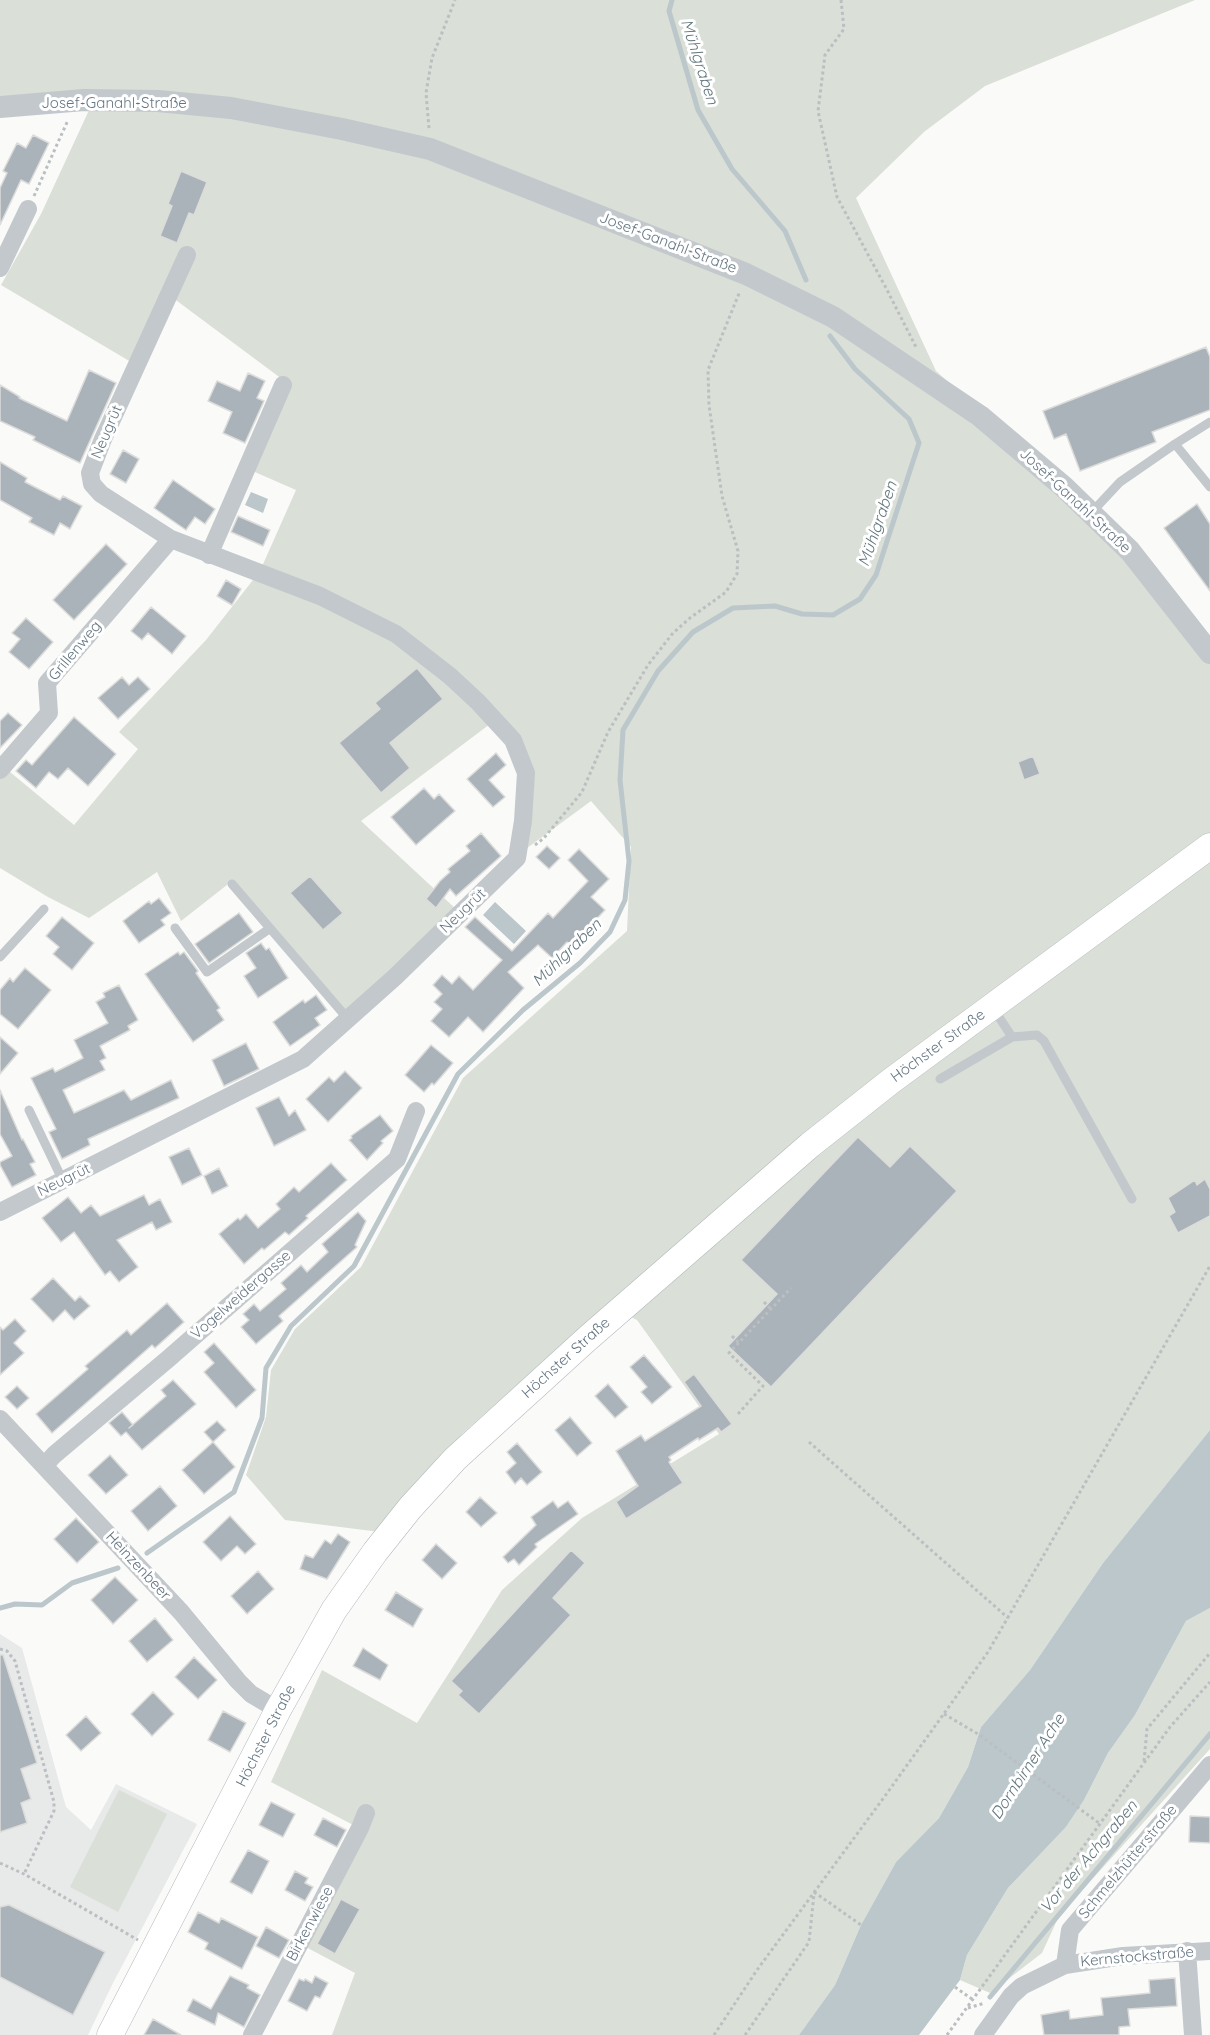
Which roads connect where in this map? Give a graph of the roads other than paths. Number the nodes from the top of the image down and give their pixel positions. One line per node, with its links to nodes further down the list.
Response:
1 (0, 107): 9 (street, Josef-Ganahl-Straße)
2 (28, 209): 4 (street)
3 (187, 255): 10 (street, Neugrüt)
4 (0, 268)
5 (283, 385): 11 (street)
6 (1210, 422): 7 (lane)
7 (1175, 444): 8 (lane); 9 (lane)
8 (1210, 487)
9 (1091, 513): 12 (street, Josef-Ganahl-Straße)
10 (171, 539): 11 (street, Neugrüt); 13 (street, Grillenweg)
11 (209, 555): 21 (street, Neugrüt)
12 (1210, 653)
13 (0, 770)
14 (1210, 846): 20 (main road, Höchster Straße)
15 (232, 884): 18 (lane)
16 (44, 909): 19 (lane)
17 (175, 928): 18 (lane)
18 (269, 929): 21 (lane)
19 (0, 957)
20 (992, 1006): 22 (lane); 31 (main road, Höchster Straße)
21 (348, 1019): 26 (street, Neugrüt)
22 (1012, 1037): 23 (lane); 27 (lane)
23 (940, 1079)
24 (29, 1110): 26 (lane)
25 (416, 1111): 30 (street, Vogelweidergasse)
26 (63, 1181): 28 (street, Neugrüt)
27 (1132, 1199)
28 (0, 1212)
29 (0, 1419): 30 (street, Heinzenbeer)
30 (45, 1465): 31 (street, Heinzenbeer)
31 (278, 1710): 38 (main road, Höchster Straße)
32 (1210, 1765): 36 (street, Schmelzhütterstraße)
33 (366, 1813): 39 (street, Birkenwiese)
34 (1210, 1951): 35 (street, Kernstockstraße)
35 (1187, 1952): 36 (street, Kernstockstraße); 40 (street)
36 (1065, 1965): 37 (street)
37 (991, 2032)
38 (110, 2035)
39 (252, 2035)
40 (1193, 2035)

